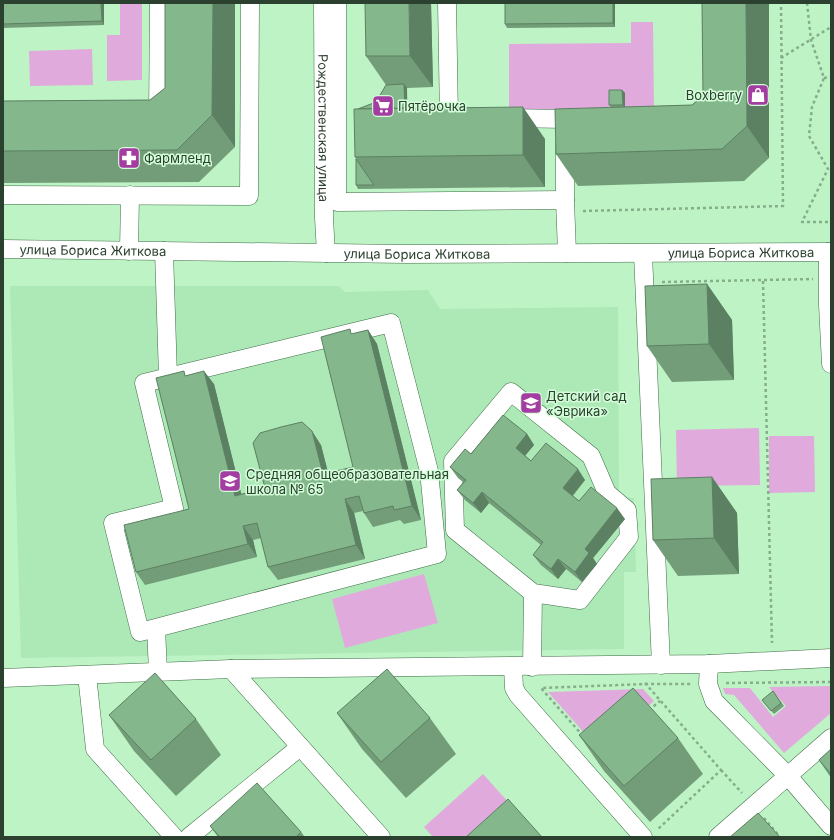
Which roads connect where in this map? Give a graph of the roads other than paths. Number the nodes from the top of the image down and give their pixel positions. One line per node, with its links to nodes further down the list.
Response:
1 (159, 3): 6 (street)
2 (250, 3): 8 (street)
3 (323, 3): 14 (street, Рождественская улица)
4 (337, 3): 9 (street)
5 (448, 3): 9 (street)
6 (142, 117)
7 (3, 195): 8 (street)
8 (130, 195): 11 (street)
9 (565, 206): 15 (street)
10 (3, 249): 11 (street, улица Бориса Житкова)
11 (129, 250): 12 (street, улица Бориса Житкова)
12 (164, 251): 14 (street, улица Бориса Житкова); 18 (street)
13 (830, 252): 16 (street, улица Бориса Житкова); 17 (street)
14 (326, 253): 15 (street, улица Бориса Житкова)
15 (567, 253): 16 (street, улица Бориса Житкова)
16 (643, 254): 23 (street)
17 (831, 364)
18 (168, 377): 20 (street); 20 (street)
19 (533, 593): 19 (street); 25 (street)
20 (156, 628): 27 (street)
21 (831, 658): 22 (street)
22 (709, 664): 23 (street); 32 (street)
23 (661, 665): 25 (street)
24 (513, 667): 25 (street); 26 (street); 34 (street)
25 (532, 667)
26 (231, 669): 27 (street); 31 (street)
27 (158, 672): 28 (street)
28 (87, 675): 29 (street); 35 (street)
29 (3, 678)
30 (831, 738): 32 (street)
31 (300, 747): 36 (street); 37 (street)
32 (788, 776): 33 (street); 38 (street)
33 (831, 826)
34 (649, 834)
35 (174, 837)
36 (189, 837)
37 (381, 837)
38 (718, 837)

